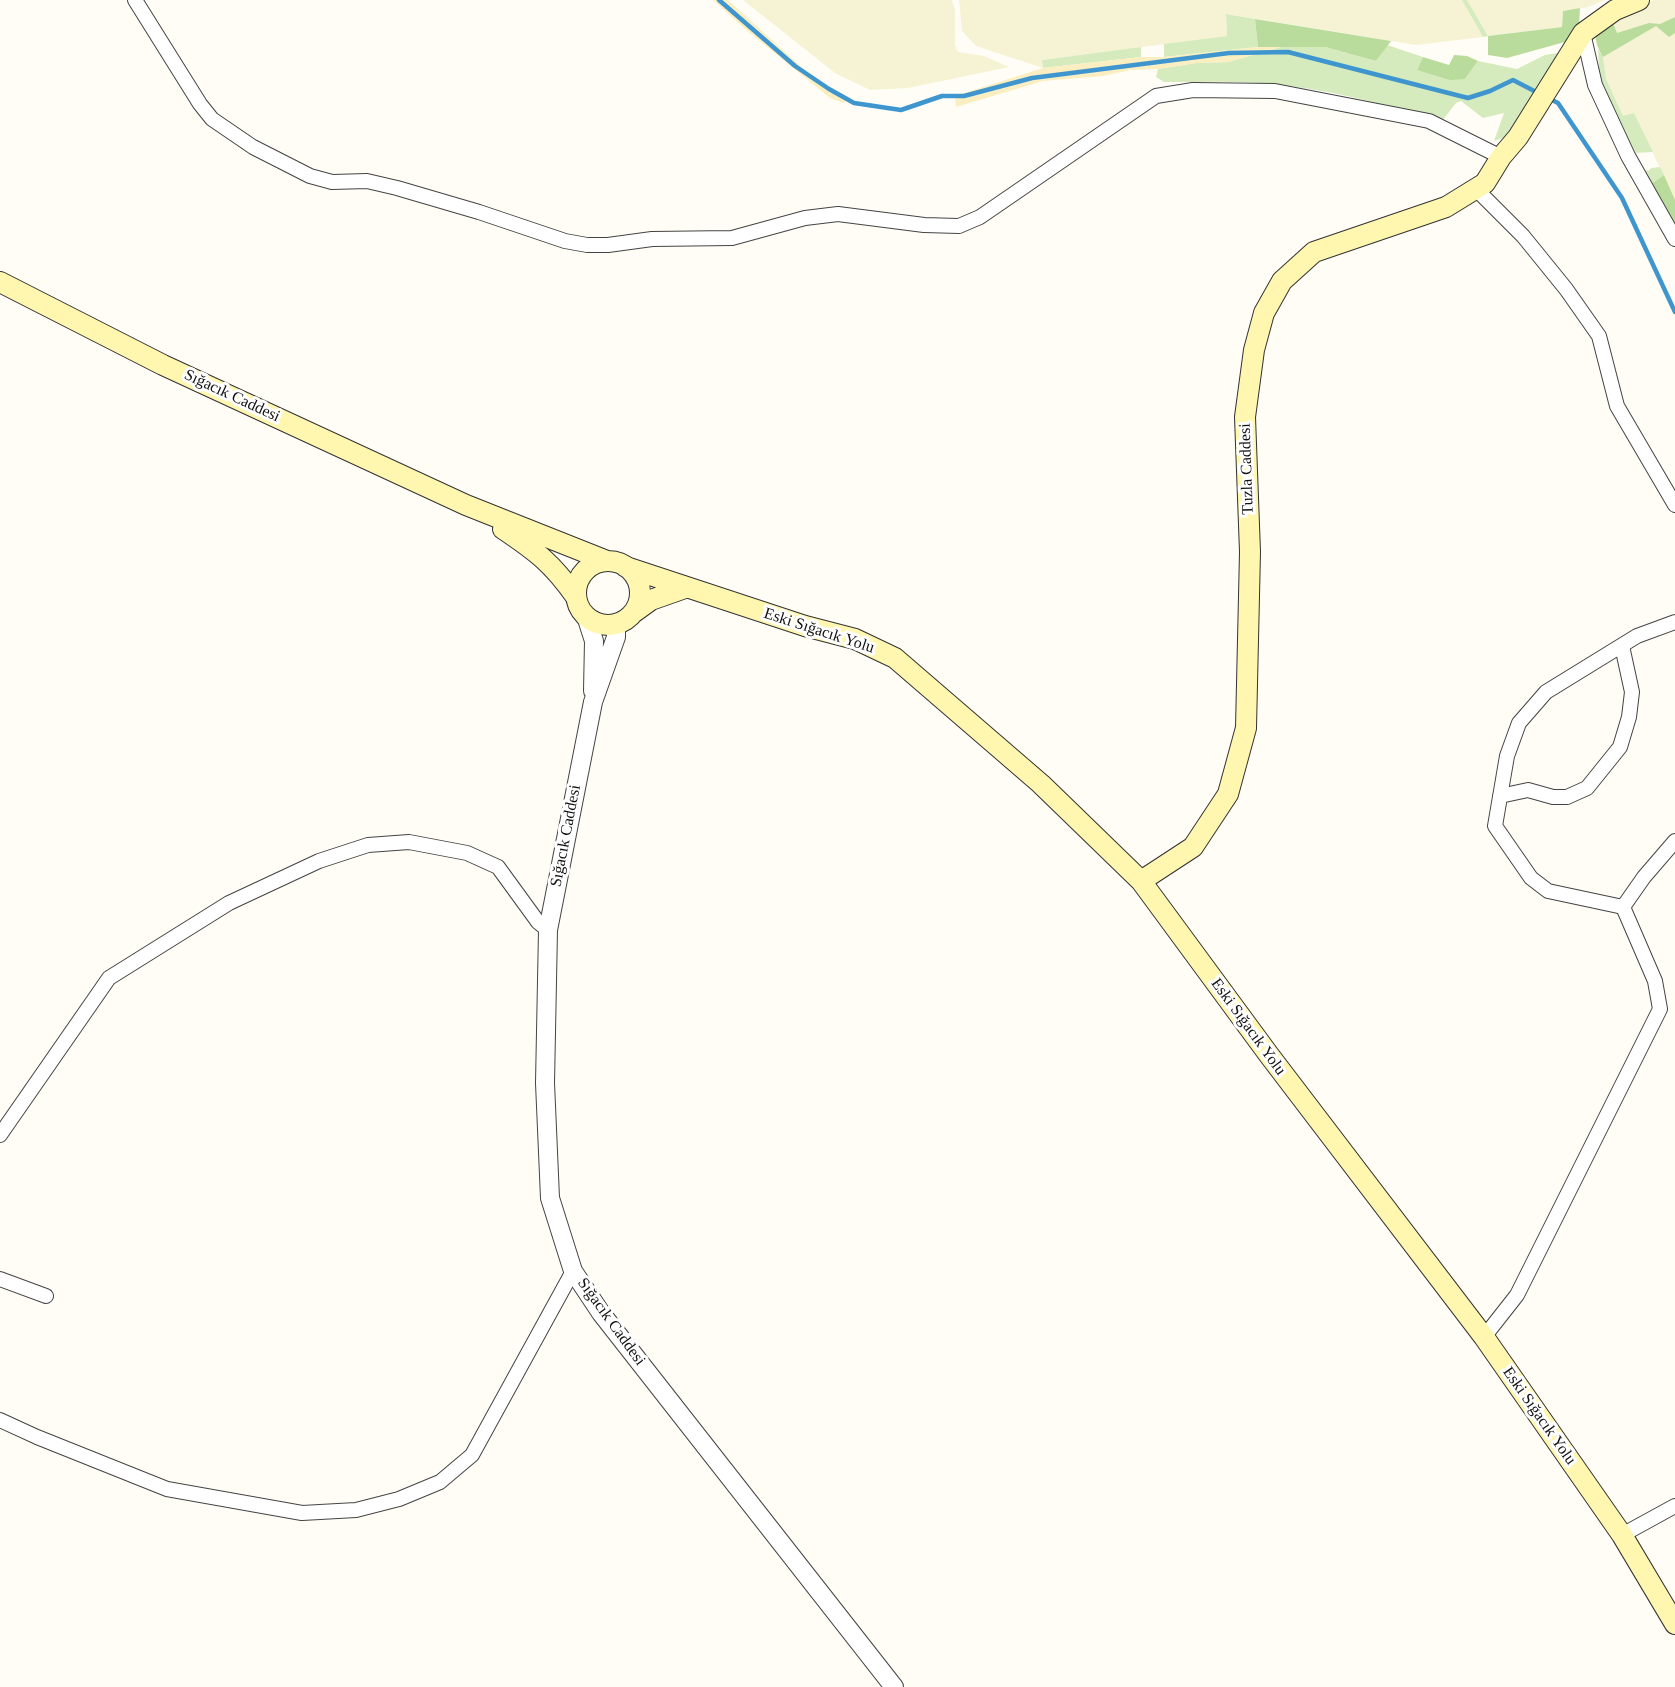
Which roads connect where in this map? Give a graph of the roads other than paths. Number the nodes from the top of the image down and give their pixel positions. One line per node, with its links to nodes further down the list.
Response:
1 (135, 0): 4 (street)
2 (1639, 0): 3 (main road)
3 (1583, 33): 4 (main road, Tuzla Caddesi); 6 (street)
4 (1501, 157): 5 (main road, Tuzla Caddesi)
5 (1476, 189): 9 (street); 22 (main road, Tuzla Caddesi)
6 (1675, 239)
7 (0, 282): 8 (main road, Sığacık Caddesi)
8 (466, 505): 10 (main road); 13 (main road)
9 (1675, 505)
10 (607, 561): 11 (main road); 13 (main road)
11 (626, 567): 12 (main road, Eski Sığacık Yolu); 14 (main road)
12 (686, 588): 14 (main road); 22 (main road, Eski Sığacık Yolu)
13 (576, 597): 15 (main road)
14 (633, 613): 17 (main road)
15 (585, 616): 17 (main road); 19 (street)
16 (1675, 622): 18 (street)
17 (616, 624): 19 (street)
18 (1622, 646): 20 (street); 20 (street)
19 (593, 702): 24 (street, Sığacık Caddesi)
20 (1500, 796): 23 (street)
21 (1675, 841): 23 (street)
22 (1141, 881): 29 (main road, Eski Sığacık Yolu)
23 (1623, 907): 29 (street)
24 (548, 930): 25 (street); 26 (street, Sığacık Caddesi)
25 (0, 1135)
26 (573, 1271): 30 (street); 34 (street, Sığacık Caddesi)
27 (0, 1279): 28 (street)
28 (46, 1296)
29 (1484, 1337): 32 (main road, Eski Sığacık Yolu)
30 (0, 1420)
31 (1675, 1506): 32 (street)
32 (1622, 1535): 33 (main road, Eski Sığacık Yolu)
33 (1675, 1624)
34 (894, 1687)

